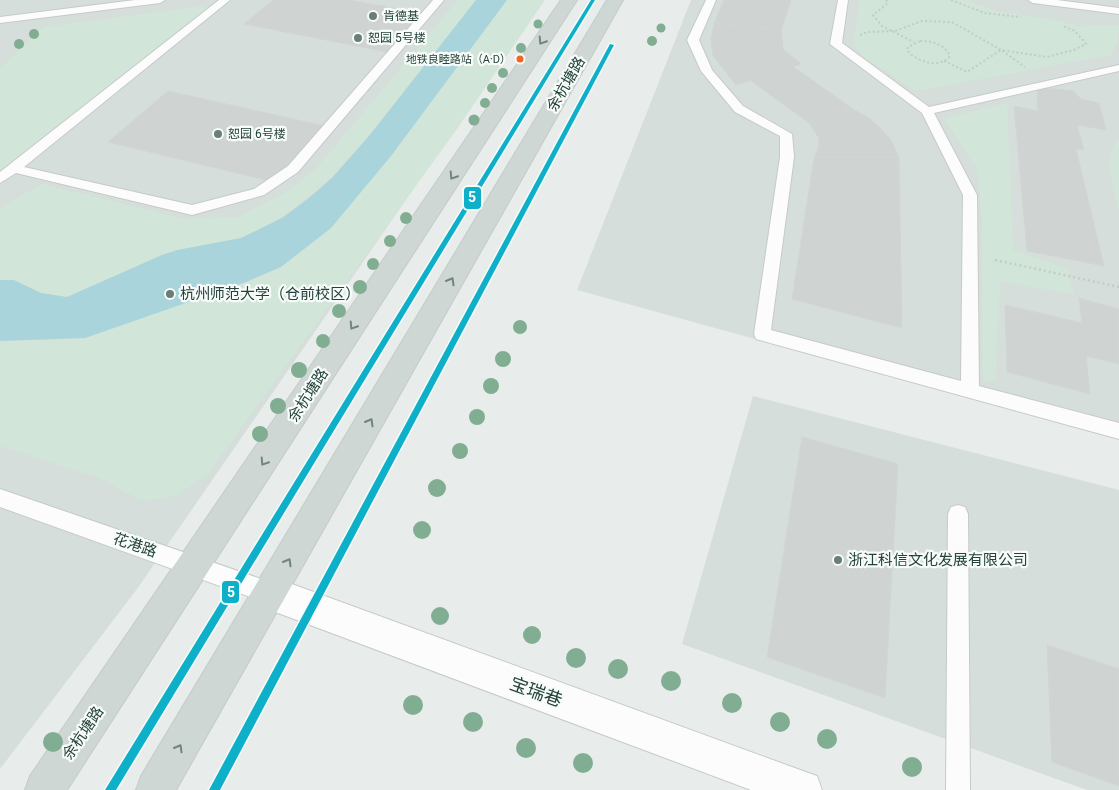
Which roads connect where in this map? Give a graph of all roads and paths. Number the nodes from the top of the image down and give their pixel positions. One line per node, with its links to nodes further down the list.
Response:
1 (160, 0): 13 (lane)
2 (225, 0): 22 (lane)
3 (439, 0): 22 (lane)
4 (569, 0): 30 (main road, 余杭塘路, one-way to 30)
5 (615, 0): 31 (main road, 余杭塘路, one-way to 5)
6 (712, 0): 26 (lane)
7 (843, 0): 17 (lane)
8 (886, 0): 15 (path)
9 (951, 0): 12 (path)
10 (1033, 0): 11 (lane)
11 (1119, 11)
12 (1029, 18)
13 (1, 21)
14 (1062, 25): 18 (path)
15 (895, 31): 16 (path); 17 (path); 18 (path)
16 (914, 42): 19 (path); 19 (path)
17 (836, 44): 21 (lane)
18 (1001, 50): 19 (path)
19 (944, 62)
20 (1119, 68): 21 (lane)
21 (927, 111): 24 (lane)
22 (15, 168): 23 (lane)
23 (0, 179)
24 (970, 254): 25 (path); 26 (lane)
25 (1119, 287)
26 (970, 390): 27 (lane)
27 (1119, 431)
28 (0, 498): 30 (lane, 花港路)
29 (958, 514): 35 (lane)
30 (195, 566): 31 (lane, 花港路); 32 (main road, 余杭塘路)
31 (270, 593): 33 (main road, 余杭塘路, one-way to 31); 34 (street, 宝瑞巷)
32 (44, 790)
33 (155, 790)
34 (803, 790)
35 (958, 790)

